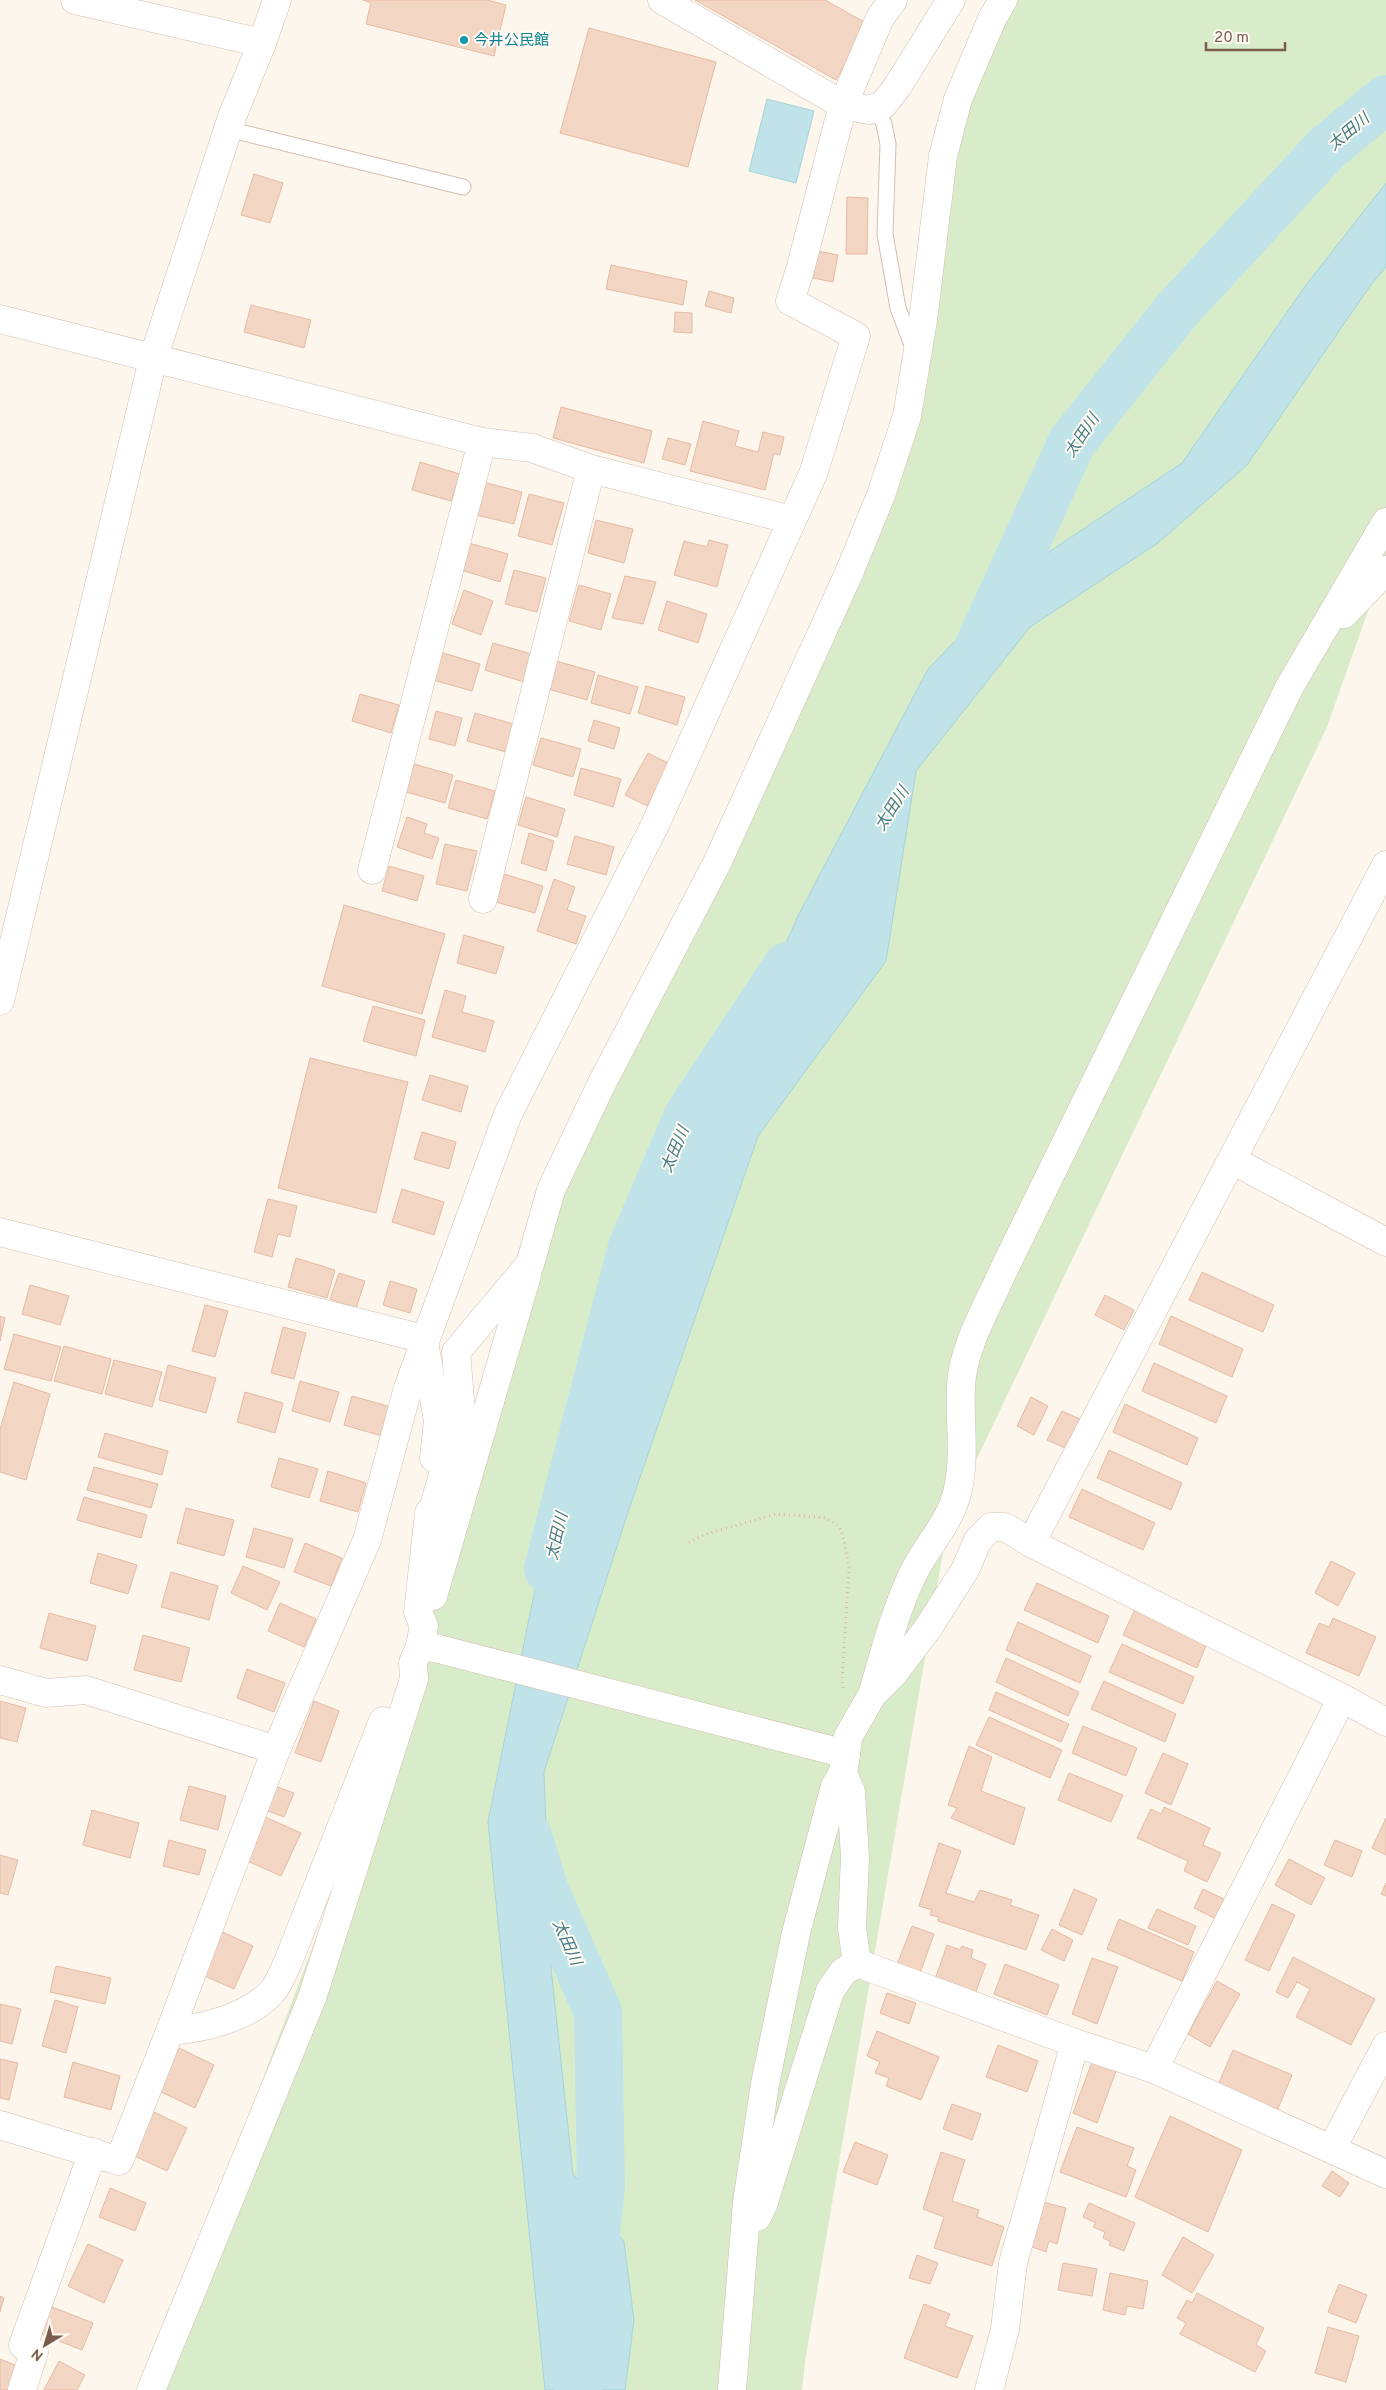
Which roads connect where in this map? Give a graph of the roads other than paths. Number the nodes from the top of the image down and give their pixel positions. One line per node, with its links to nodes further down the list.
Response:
1 (75, 0): 7 (street)
2 (277, 0): 7 (street)
3 (662, 0): 8 (street)
4 (893, 0): 8 (street)
5 (951, 0): 9 (street)
6 (1003, 0): 14 (street)
7 (262, 43): 10 (street)
8 (843, 105): 9 (street); 17 (street)
9 (876, 108): 14 (lane)
10 (228, 128): 11 (lane); 13 (street)
11 (463, 187)
12 (0, 319): 13 (street)
13 (153, 359): 15 (street); 24 (street)
14 (917, 359): 28 (street)
15 (482, 442): 16 (street); 22 (street)
16 (591, 469): 17 (street); 23 (street)
17 (792, 520): 29 (street)
18 (1386, 522): 20 (street)
19 (1386, 570): 20 (street)
20 (1329, 620): 34 (street)
21 (1386, 865): 25 (street)
22 (372, 870)
23 (483, 899)
24 (0, 1001)
25 (1232, 1160): 27 (street); 31 (street)
26 (0, 1232): 29 (street)
27 (1386, 1242)
28 (530, 1264): 30 (street); 32 (street)
29 (424, 1340): 30 (street); 37 (street)
30 (427, 1531): 32 (street)
31 (1031, 1542): 34 (street); 35 (street)
32 (423, 1646): 38 (street); 40 (street); 50 (street)
33 (0, 1680): 37 (street)
34 (872, 1695): 38 (street)
35 (1342, 1698): 36 (street); 43 (street)
36 (1386, 1722)
37 (276, 1750): 40 (street)
38 (840, 1759): 39 (street); 48 (street)
39 (857, 1963): 41 (street); 48 (street)
40 (170, 2031): 46 (street)
41 (1075, 2043): 43 (street); 52 (street)
42 (1386, 2046): 45 (street)
43 (1154, 2070): 45 (street)
44 (0, 2125): 46 (street)
45 (1332, 2148): 47 (street)
46 (93, 2152): 49 (street)
47 (1386, 2174)
48 (746, 2238): 51 (street)
49 (22, 2390)
50 (151, 2390)
51 (732, 2390)
52 (989, 2390)

